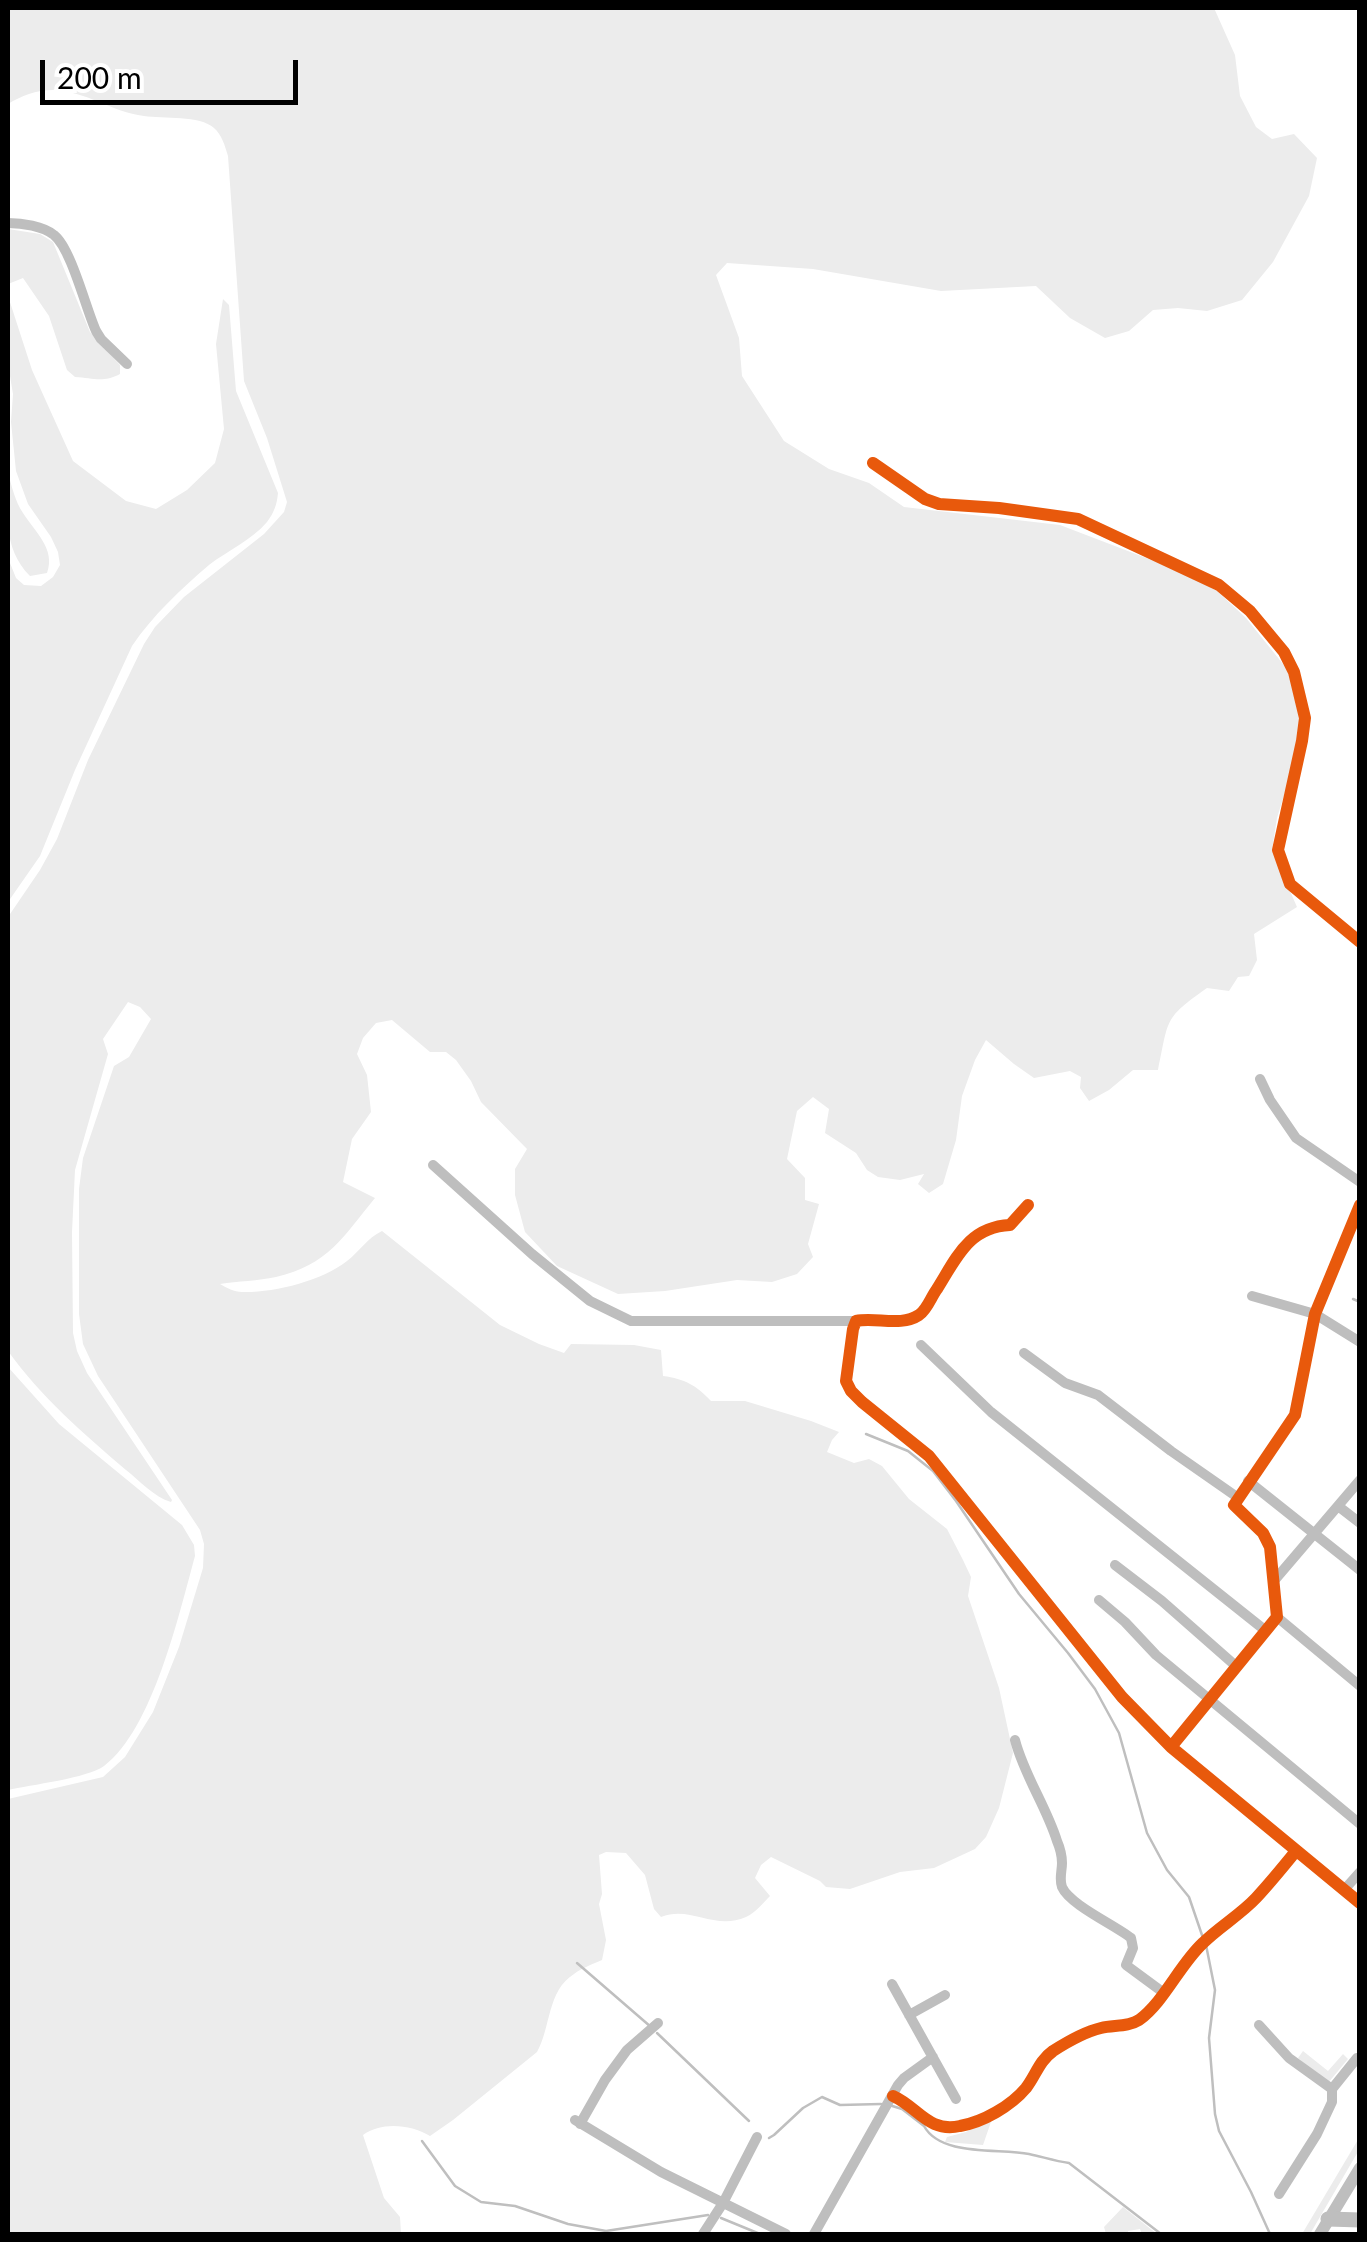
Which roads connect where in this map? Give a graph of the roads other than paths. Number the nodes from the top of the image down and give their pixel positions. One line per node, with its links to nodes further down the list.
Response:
1 (8, 223): 2 (street)
2 (127, 364)
3 (872, 463): 4 (street)
4 (1360, 942)
5 (1260, 1079): 7 (street)
6 (433, 1165): 12 (street)
7 (1360, 1182)
8 (1360, 1204): 11 (street)
9 (1028, 1206): 12 (street)
10 (1252, 1296): 11 (street)
11 (1315, 1314): 13 (street); 16 (street)
12 (856, 1321): 32 (street)
13 (1360, 1342)
14 (921, 1345): 27 (street)
15 (1024, 1353): 18 (street)
16 (1248, 1481): 18 (street); 21 (street)
17 (1359, 1481): 19 (street)
18 (1237, 1497): 24 (street)
19 (1338, 1506): 20 (street); 21 (street)
20 (1360, 1523)
21 (1315, 1534): 23 (street); 24 (street)
22 (1115, 1565): 28 (street)
23 (1360, 1570)
24 (1273, 1582): 26 (street)
25 (1099, 1600): 30 (street)
26 (1277, 1617): 27 (street); 29 (street)
27 (1266, 1632): 28 (street)
28 (1238, 1667): 30 (street)
29 (1360, 1686)
30 (1210, 1700): 32 (street); 33 (street)
31 (1014, 1740): 39 (street)
32 (1171, 1747): 34 (street)
33 (1360, 1824)
34 (1296, 1852): 36 (street); 39 (street)
35 (1360, 1872): 36 (street)
36 (1344, 1890): 37 (street)
37 (1360, 1903)
38 (892, 1984): 41 (street)
39 (1164, 1993): 47 (street)
40 (945, 1995): 41 (street)
41 (909, 2014): 44 (street)
42 (658, 2024): 52 (street)
43 (1258, 2024): 46 (street)
44 (933, 2058): 47 (street); 48 (street)
45 (1356, 2058): 46 (street)
46 (1332, 2089): 51 (street)
47 (893, 2096): 57 (street)
48 (956, 2100)
49 (757, 2136): 52 (street)
50 (1360, 2168): 53 (main road)
51 (1279, 2194)
52 (723, 2203): 55 (street); 56 (street)
53 (1328, 2219): 54 (highway); 58 (main road)
54 (1360, 2220)
55 (703, 2234)
56 (786, 2234)
57 (814, 2234)
58 (1320, 2234)

